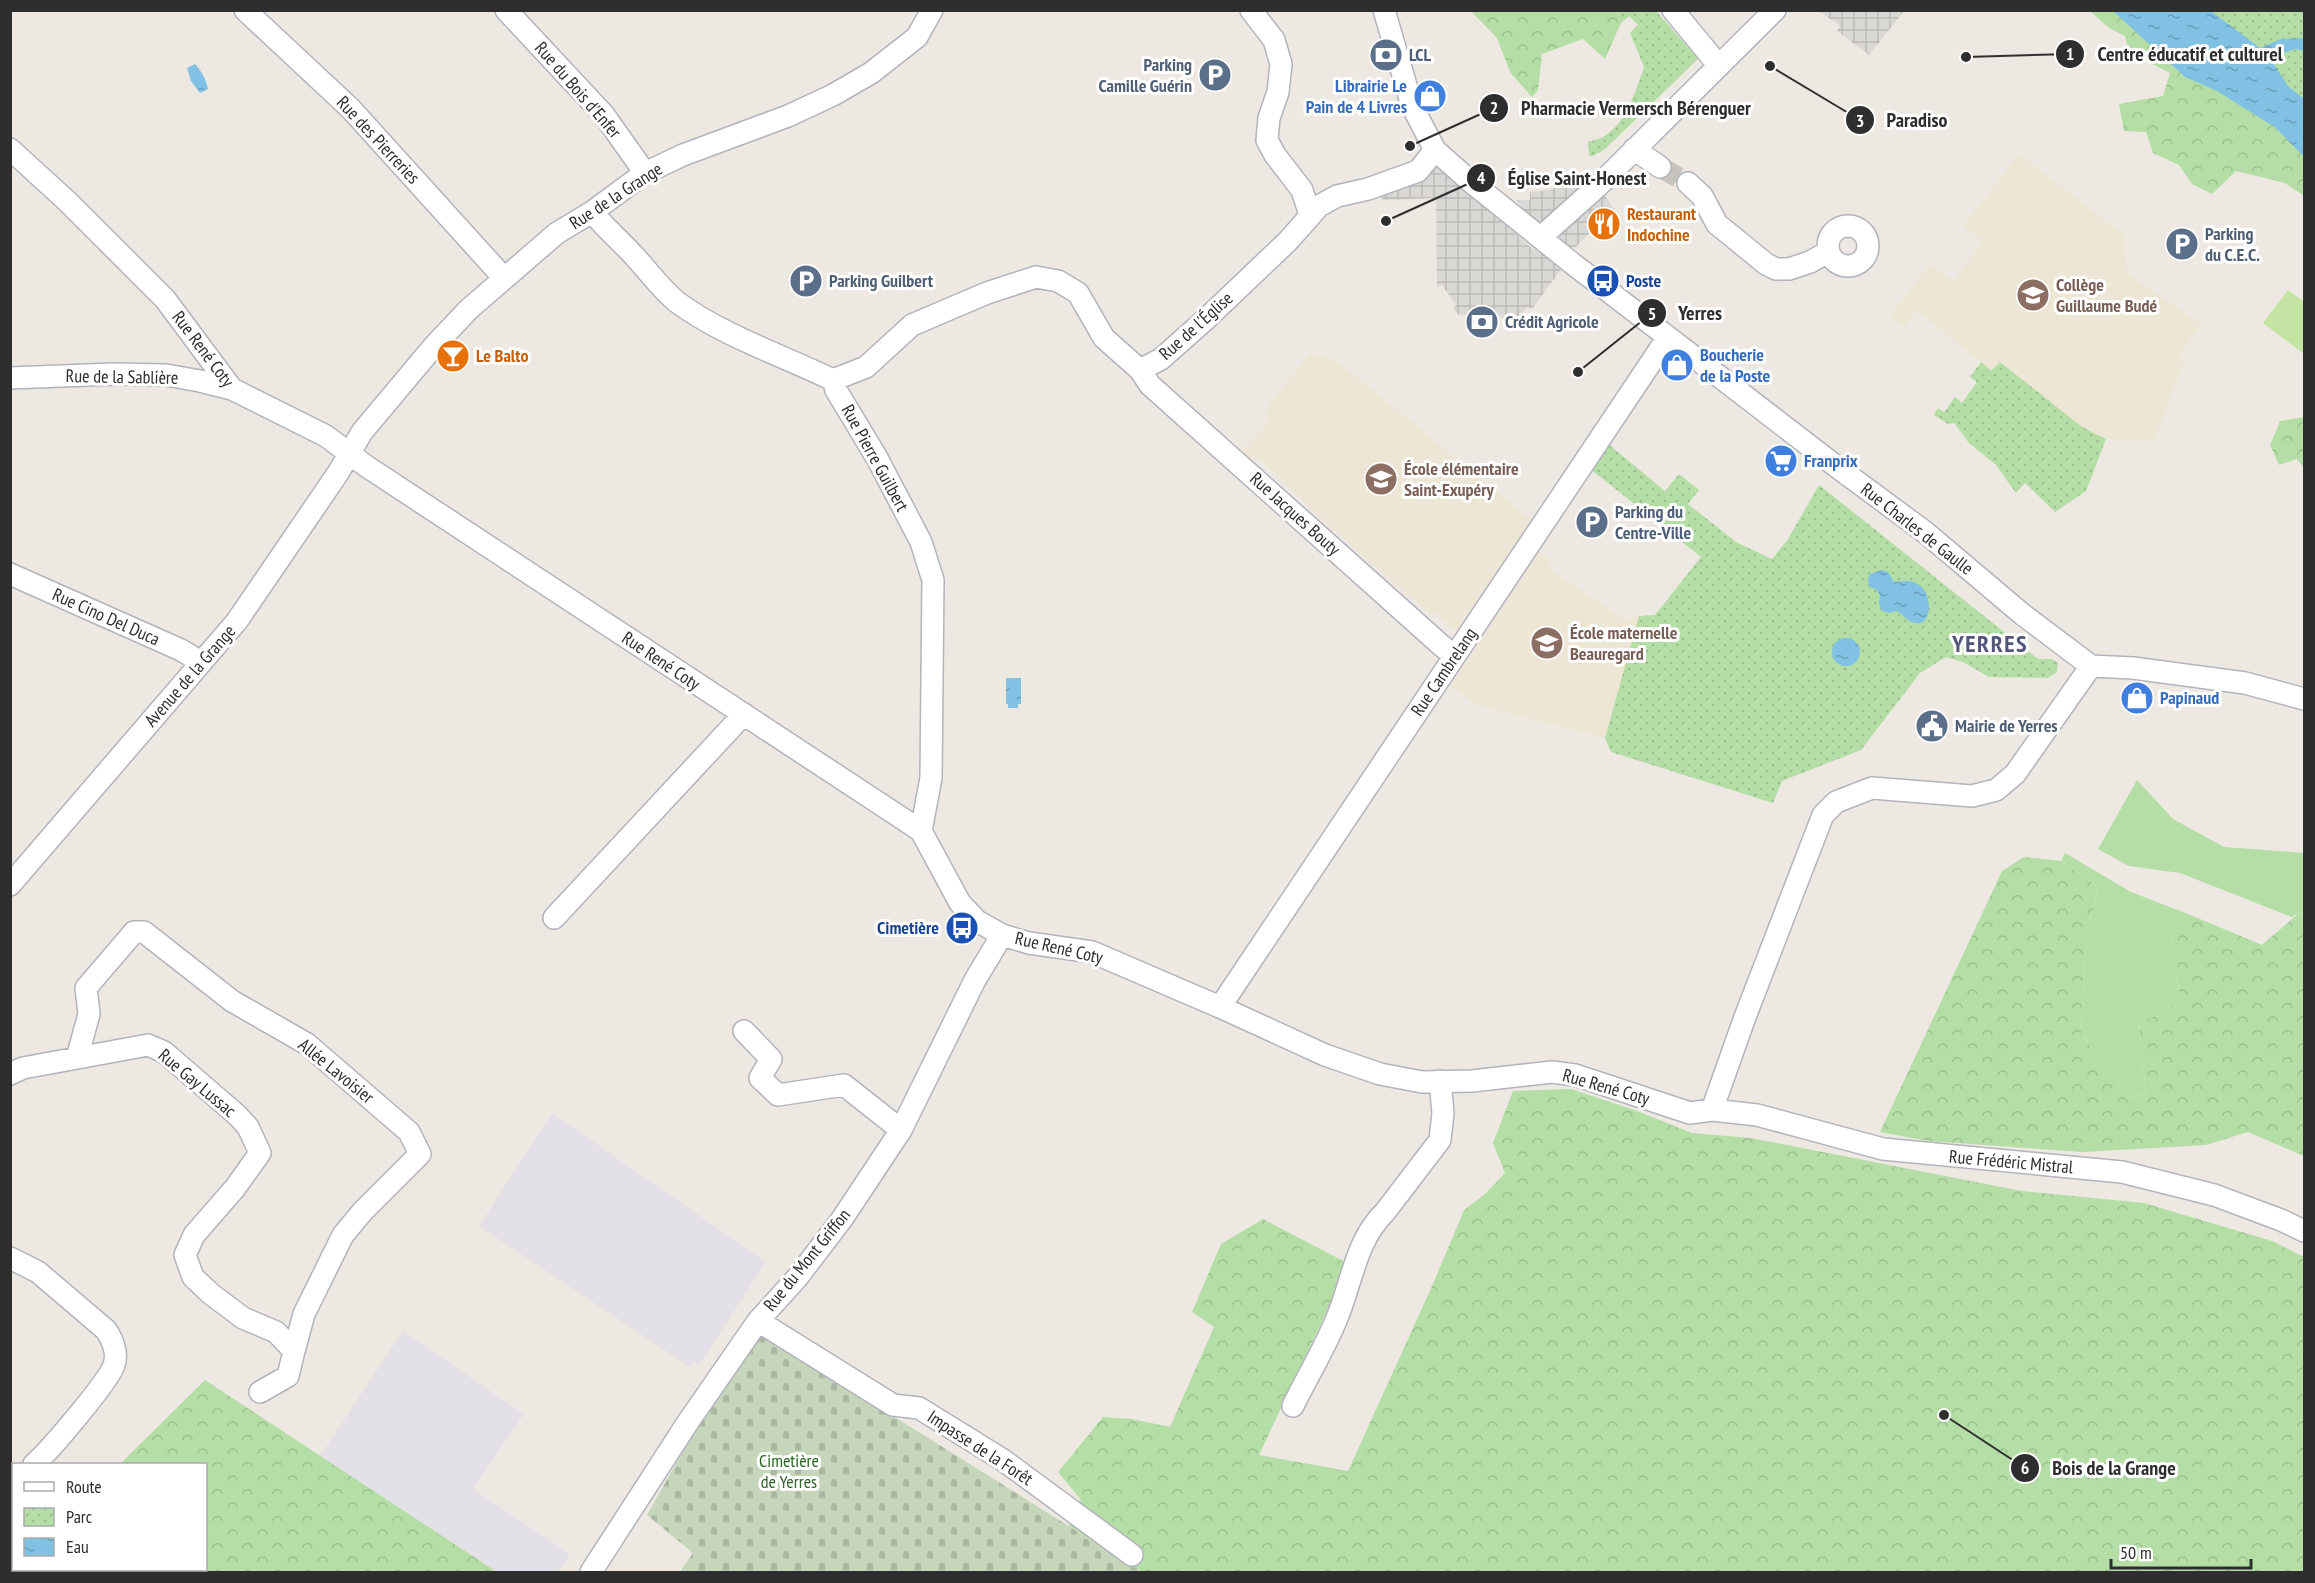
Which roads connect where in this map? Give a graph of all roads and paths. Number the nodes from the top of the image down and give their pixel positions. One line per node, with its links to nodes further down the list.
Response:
1 (244, 10): 19 (street, Rue des Pierreries)
2 (506, 10): 13 (street, Rue du Bois d'Enfer)
3 (932, 10): 13 (street, Rue de la Grange)
4 (1251, 10): 16 (street)
5 (1384, 10): 11 (street, Rue Charles de Gaulle)
6 (1672, 10): 8 (street)
7 (1775, 10): 8 (street)
8 (1719, 66): 10 (street)
9 (10, 149): 24 (street, Rue René Coty)
10 (1634, 149): 12 (street); 17 (street)
11 (1435, 150): 16 (street, Rue de l'Église); 17 (street, Rue Charles de Gaulle)
12 (1660, 167)
13 (645, 173): 15 (street, Rue de la Grange)
14 (1688, 183): 18 (street)
15 (592, 212): 19 (street, Rue de la Grange); 23 (street)
16 (1310, 215): 21 (street, Rue de l'Église)
17 (1541, 237): 20 (street, Rue Charles de Gaulle)
18 (1828, 252)
19 (503, 278): 25 (street, Rue de la Grange)
20 (1668, 337): 27 (street, Rue Cambrelang); 29 (street, Rue Charles de Gaulle)
21 (1140, 370): 23 (street, Rue de l'Église); 27 (street, Rue Jacques Bouty)
22 (10, 378): 24 (street, Rue de la Sablière)
23 (833, 380): 32 (street, Rue Pierre Guilbert)
24 (232, 389): 25 (street, Rue René Coty)
25 (349, 452): 28 (street, Avenue de la Grange); 31 (street, Rue René Coty)
26 (10, 574): 28 (street, Rue Cino Del Duca)
27 (1454, 656): 36 (street, Rue Cambrelang)
28 (201, 662): 33 (street, Avenue de la Grange)
29 (2091, 666): 30 (street); 41 (street)
30 (2304, 699)
31 (744, 714): 32 (street, Rue René Coty); 34 (street)
32 (921, 831): 35 (street, Rue René Coty)
33 (10, 885)
34 (554, 918)
35 (1002, 935): 36 (street, Rue René Coty); 42 (street, Rue du Mont Griffon)
36 (1220, 1007): 40 (street, Rue René Coty)
37 (744, 1031): 42 (street)
38 (77, 1058): 39 (street, Rue Gay Lussac); 46 (street, Rue Gay Lussac); 46 (street, Allée Lavoisier)
39 (10, 1074)
40 (1440, 1081): 41 (street, Rue René Coty); 48 (street)
41 (1713, 1110): 43 (street, Rue Frédéric Mistral)
42 (901, 1130): 45 (street, Rue du Mont Griffon)
43 (2304, 1232)
44 (10, 1258): 49 (street)
45 (758, 1321): 50 (street, Impasse de la Forêt); 51 (street, Rue du Mont Griffon)
46 (294, 1351): 47 (street)
47 (260, 1392)
48 (1293, 1406)
49 (35, 1463)
50 (1132, 1555)
51 (591, 1572)

